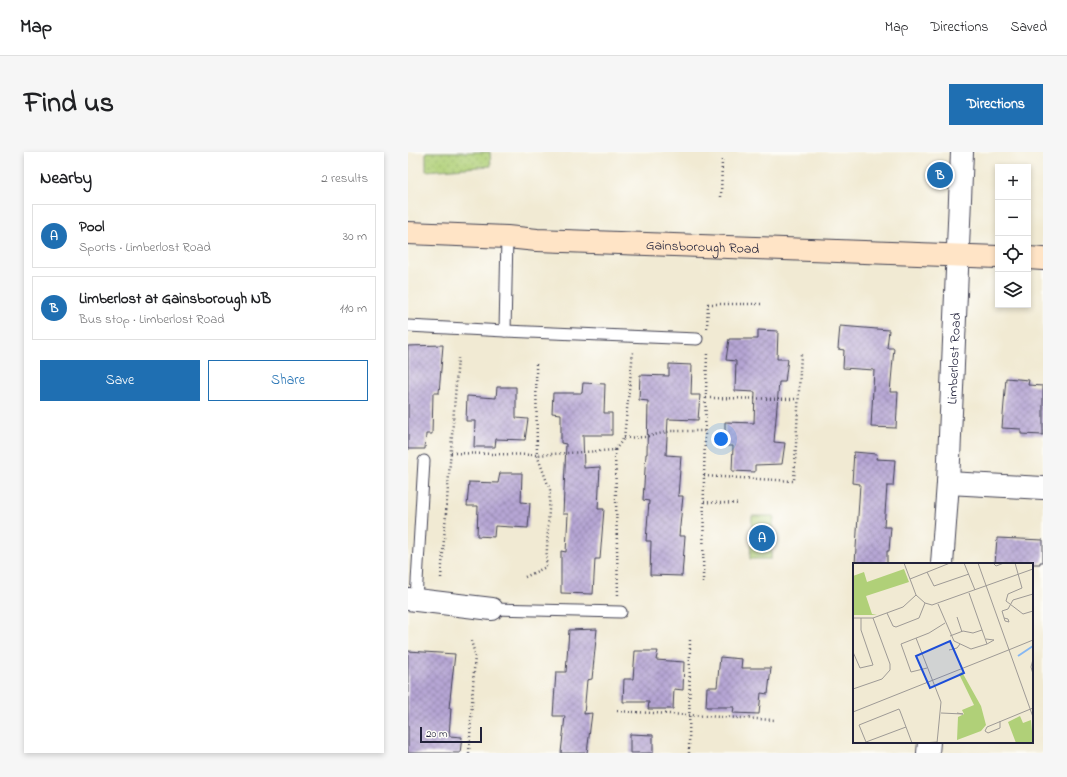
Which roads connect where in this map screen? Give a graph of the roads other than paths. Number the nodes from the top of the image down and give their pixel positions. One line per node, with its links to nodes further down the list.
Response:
1 (962, 152): 4 (street, Limberlost Road)
2 (408, 233): 3 (main road, Gainsborough Road)
3 (507, 237): 4 (main road, Gainsborough Road); 9 (lane)
4 (958, 255): 5 (main road, Gainsborough Road); 12 (street, Limberlost Road)
5 (995, 257)
6 (1031, 258): 7 (main road)
7 (1043, 259)
8 (408, 326): 9 (lane)
9 (505, 331): 10 (lane)
10 (702, 337)
11 (424, 461): 15 (lane)
12 (948, 483): 13 (street); 14 (street, Limberlost Road)
13 (1043, 488)
14 (942, 563)
15 (412, 599): 16 (street)
16 (492, 609): 17 (lane)
17 (621, 612)
18 (929, 743): 19 (street)
19 (928, 753)

